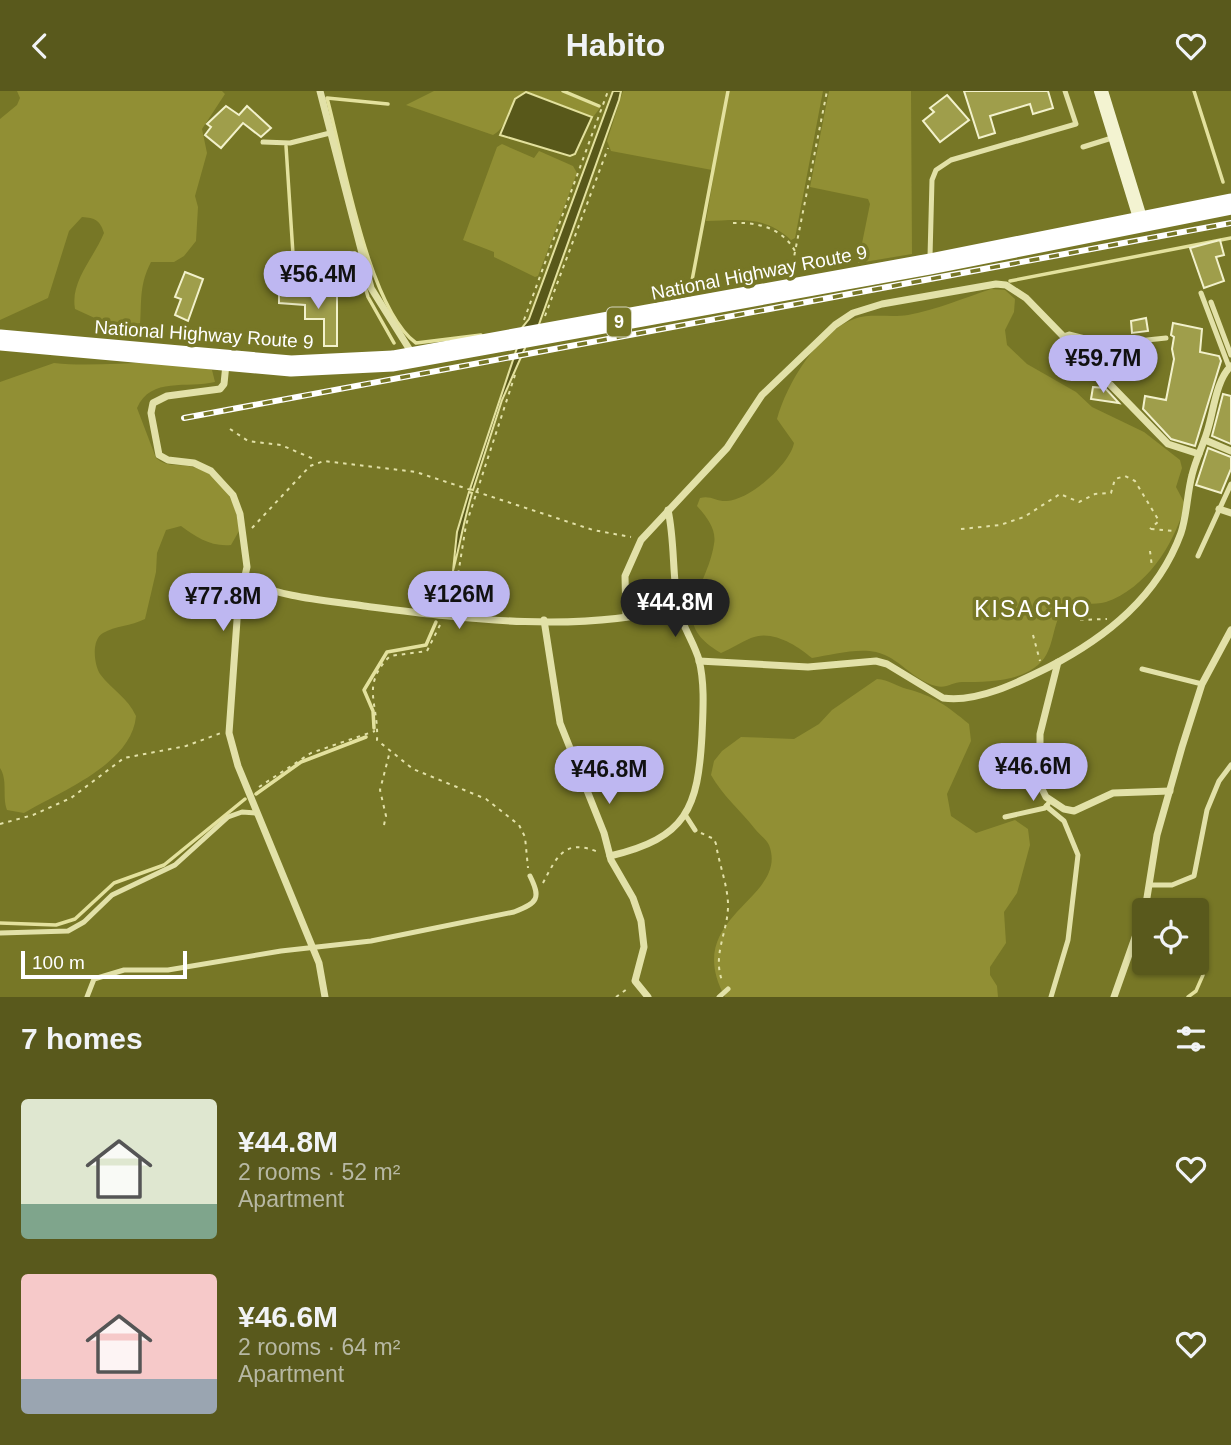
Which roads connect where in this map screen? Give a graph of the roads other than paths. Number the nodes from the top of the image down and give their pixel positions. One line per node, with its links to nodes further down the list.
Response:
1 (320, 91): 4 (street)
2 (1065, 91): 10 (lane)
3 (1101, 91): 5 (street)
4 (331, 133): 6 (lane); 17 (street)
5 (1115, 137): 7 (lane); 9 (street)
6 (263, 142)
7 (1083, 146)
8 (1231, 204): 9 (highway, National Highway Route 9 / 9)
9 (1141, 221): 10 (highway, National Highway Route 9 / 9)
10 (930, 264): 17 (highway, National Highway Route 9 / 9)
11 (1201, 292): 19 (lane)
12 (1212, 302): 16 (lane)
13 (1063, 336): 14 (lane); 22 (street); 25 (street)
14 (1166, 338)
15 (0, 340): 18 (highway, National Highway Route 9 / 9)
16 (1231, 355)
17 (415, 359): 18 (highway, National Highway Route 9 / 9)
18 (226, 360): 28 (street)
19 (1230, 366): 20 (street)
20 (1205, 440): 21 (street); 22 (street)
21 (1231, 451)
22 (1199, 454): 34 (street)
23 (1231, 484): 24 (lane)
24 (1219, 509): 26 (street); 27 (lane)
25 (668, 510): 29 (street); 30 (street)
26 (1231, 513)
27 (1198, 556)
28 (245, 580): 31 (street); 40 (street)
29 (678, 607): 30 (street); 33 (street)
30 (626, 617): 31 (street)
31 (544, 620): 44 (street)
32 (1229, 636): 36 (street)
33 (699, 661): 34 (street); 41 (street)
34 (1058, 662): 39 (street)
35 (1142, 669): 36 (lane)
36 (1202, 684): 38 (street)
37 (1231, 765): 46 (lane)
38 (1170, 791): 39 (street); 46 (street)
39 (1048, 803): 42 (lane); 56 (lane)
40 (257, 813): 48 (lane); 50 (street)
41 (686, 816): 43 (lane); 44 (street)
42 (1005, 817)
43 (695, 830)
44 (610, 856): 54 (street)
45 (530, 876): 50 (lane)
46 (1150, 885): 47 (street)
47 (1148, 898)
48 (0, 933)
49 (1132, 947): 57 (street)
50 (313, 948): 52 (lane); 53 (street)
51 (727, 990): 55 (lane)
52 (87, 997)
53 (325, 997)
54 (648, 997)
55 (719, 997)
56 (1051, 997)
57 (1114, 997)

